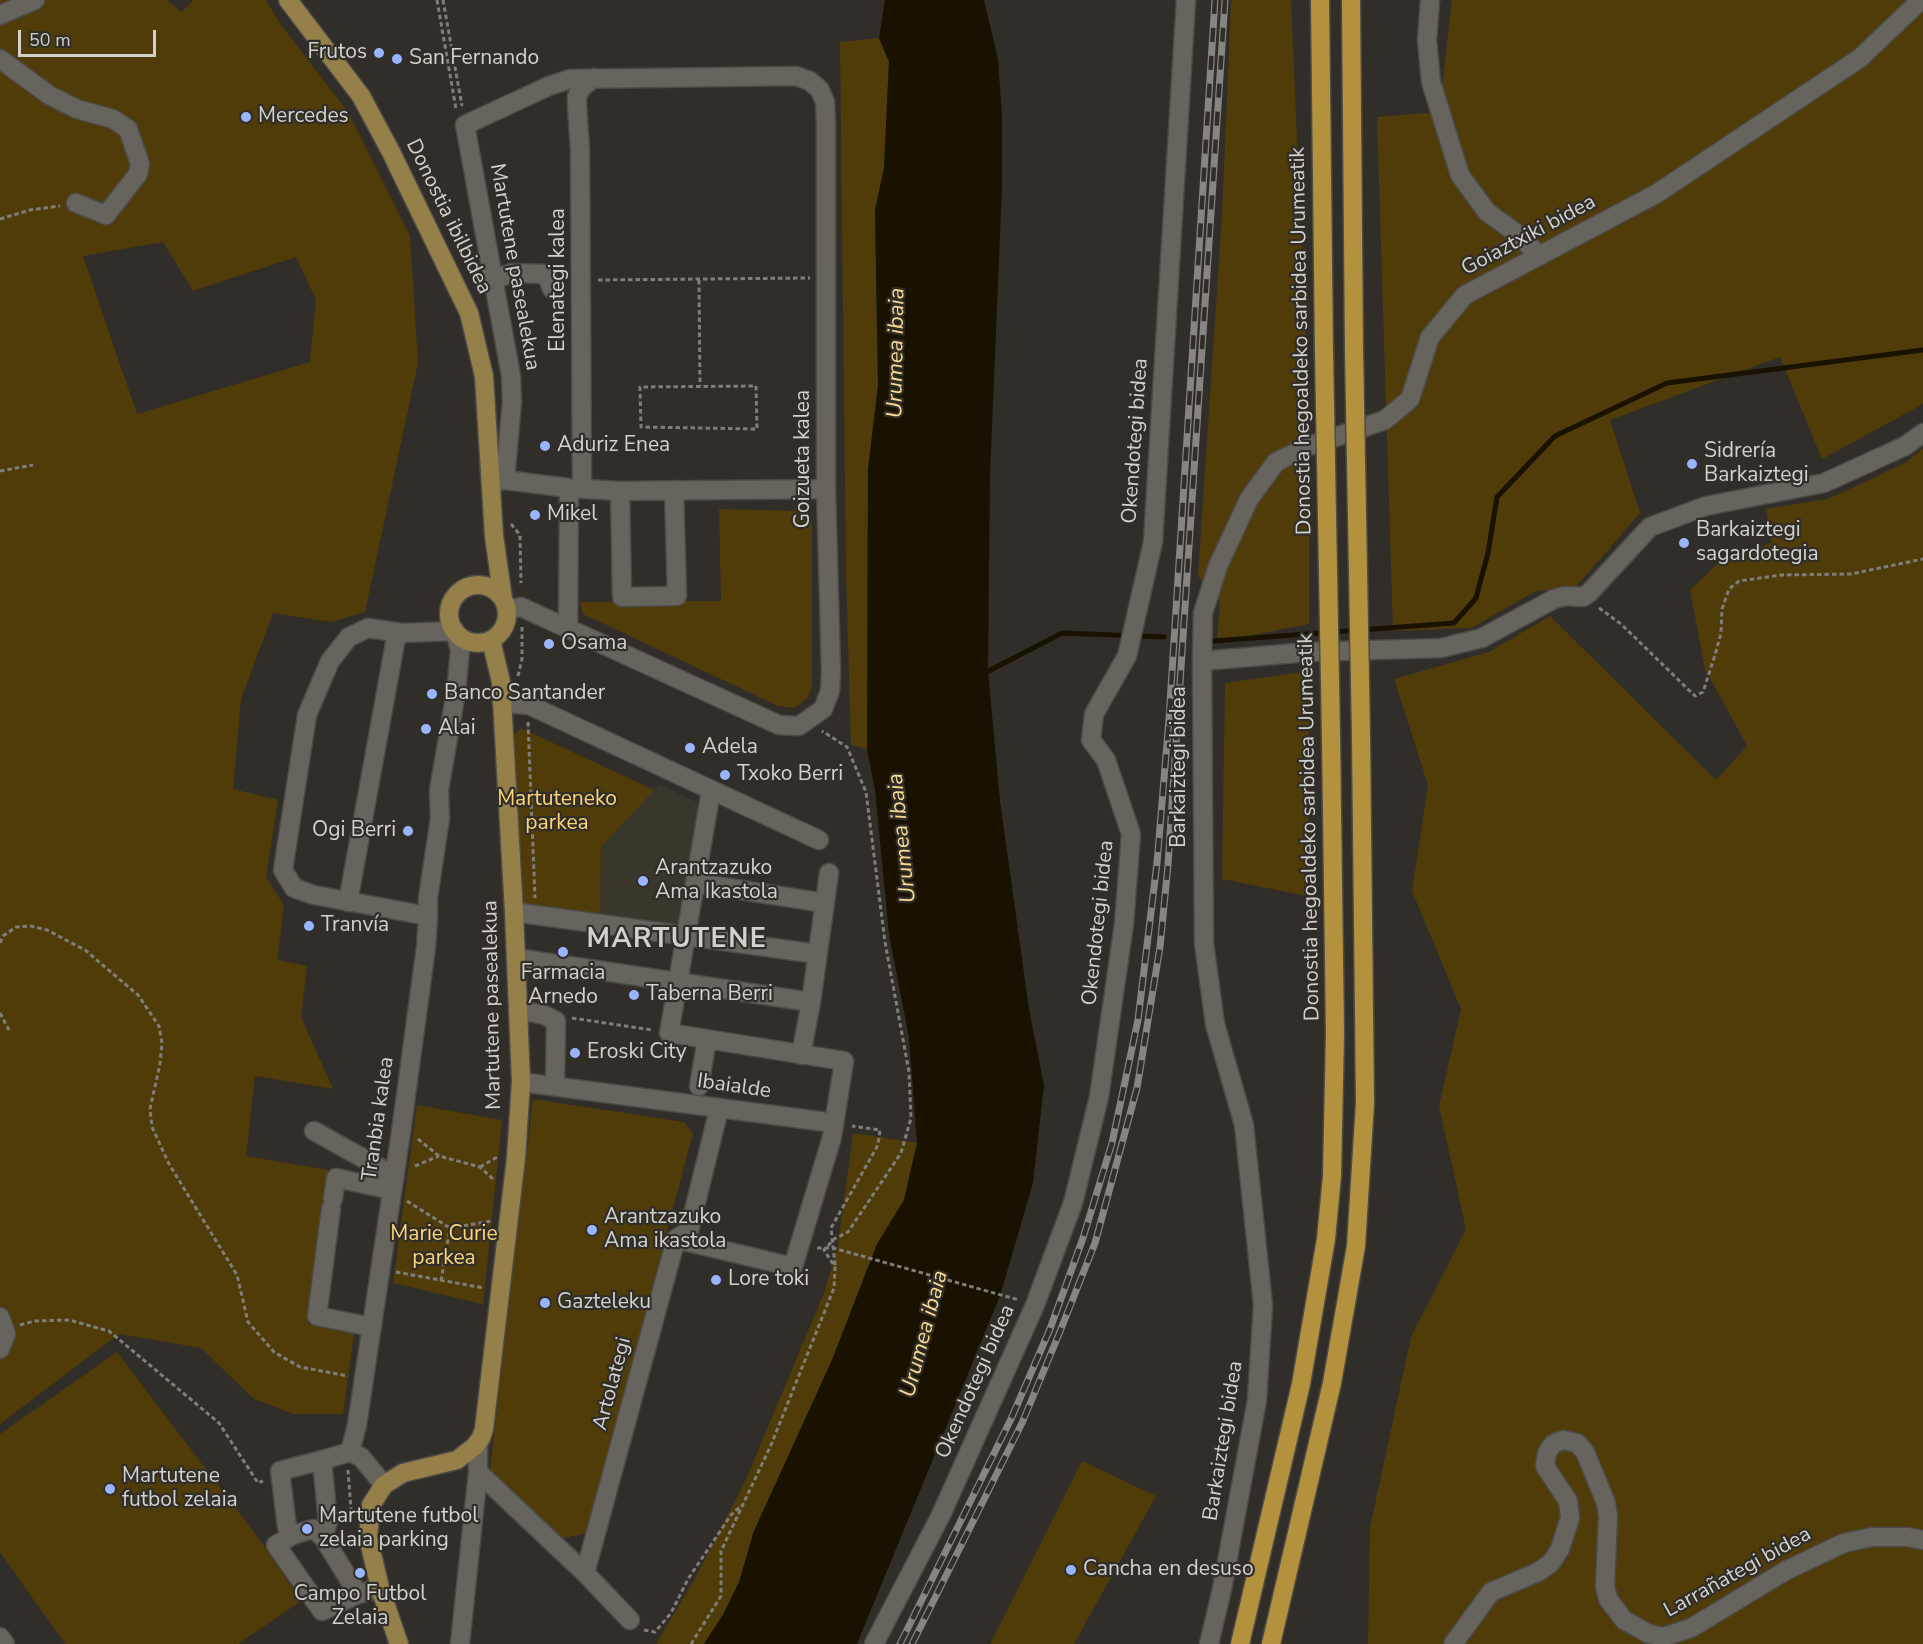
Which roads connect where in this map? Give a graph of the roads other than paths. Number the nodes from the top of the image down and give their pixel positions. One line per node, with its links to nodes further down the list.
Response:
1 (35, 0): 8 (street)
2 (288, 0): 17 (main road, Donostia ibilbidea)
3 (1186, 0): 74 (street, Okendotegi bidea)
4 (1320, 0): 76 (highway, Donostia hegoaldeko sarbidea Urumeatik, bridge)
5 (1351, 0): 77 (highway, bridge)
6 (1430, 0): 13 (street)
7 (1921, 0): 13 (street, Goiaztxiki bidea)
8 (0, 15)
9 (0, 58): 12 (street)
10 (594, 78): 11 (street, Goizueta kalea); 18 (street, Elenategi kalea); 19 (street, Goizueta kalea)
11 (465, 125): 14 (street, Martutene pasealekua)
12 (76, 204)
13 (1540, 256): 29 (street, Goiaztxiki bidea)
14 (495, 279): 15 (street); 17 (street, Martutene pasealekua)
15 (552, 289)
16 (1923, 434): 29 (street, Barkaiztegi bidea)
17 (498, 481): 18 (street); 22 (main road, Martutene pasealekua)
18 (576, 488): 20 (street); 25 (street)
19 (826, 489): 21 (street); 25 (street, Goizueta kalea)
20 (620, 490): 21 (street); 21 (street)
21 (674, 490)
22 (494, 536): 23 (main road, Martutene pasealekua); 24 (main road, Martutene pasealekua)
23 (473, 585): 24 (main road); 26 (main road, Martutene pasealekua)
24 (505, 604): 25 (street, Goizueta kalea); 28 (main road)
25 (568, 627)
26 (454, 631): 27 (street); 28 (main road); 38 (street, Tranbia kalea)
27 (396, 632): 35 (street); 35 (street)
28 (491, 640): 30 (main road, Martutene pasealekua)
29 (1202, 660): 75 (street, Barkaiztegi bidea)
30 (502, 703): 31 (street); 37 (main road, Martutene pasealekua)
31 (711, 791): 32 (street); 34 (street)
32 (819, 840)
33 (829, 873): 36 (street)
34 (696, 883): 36 (street); 39 (street)
35 (348, 902): 38 (street)
36 (825, 903): 40 (street)
37 (514, 912): 39 (street); 41 (main road, Martutene pasealekua)
38 (428, 916): 53 (street, Tranbia kalea)
39 (685, 935): 40 (street); 42 (street)
40 (817, 954): 43 (street)
41 (516, 958): 42 (street); 44 (main road, Martutene pasealekua)
42 (676, 981): 43 (street); 45 (street)
43 (811, 1002): 46 (street)
44 (519, 1010): 47 (main road, Martutene pasealekua); 48 (street)
45 (706, 1039): 46 (street); 49 (street)
46 (801, 1055): 51 (street)
47 (522, 1082): 48 (street, Ibaialde); 58 (main road, Martutene pasealekua)
48 (555, 1085): 50 (street, Ibaialde)
49 (699, 1086)
50 (719, 1108): 51 (street, Ibaialde); 54 (street, Artolategi)
51 (834, 1123): 54 (street)
52 (314, 1131): 53 (street)
53 (393, 1183): 56 (street, Tranbia kalea); 56 (street)
54 (676, 1239): 66 (street, Artolategi)
55 (2, 1323): 57 (street)
56 (372, 1327): 59 (street, Tranbia kalea)
57 (0, 1349)
58 (478, 1442): 61 (street); 62 (main road)
59 (350, 1452): 60 (street); 62 (street)
60 (322, 1460): 63 (street); 64 (street)
61 (478, 1472): 66 (street); 73 (street)
62 (384, 1485): 67 (main road)
63 (293, 1535): 64 (street); 68 (street)
64 (323, 1536): 68 (street)
65 (1923, 1540): 78 (street, Larrañategi bidea)
66 (585, 1573): 69 (street)
67 (380, 1588): 68 (street); 72 (main road)
68 (358, 1594)
69 (630, 1620)
70 (0, 1637): 71 (street)
71 (6, 1644)
72 (399, 1644)
73 (460, 1644)
74 (874, 1644)
75 (1209, 1644)
76 (1240, 1644)
77 (1271, 1644)
78 (1453, 1644)

